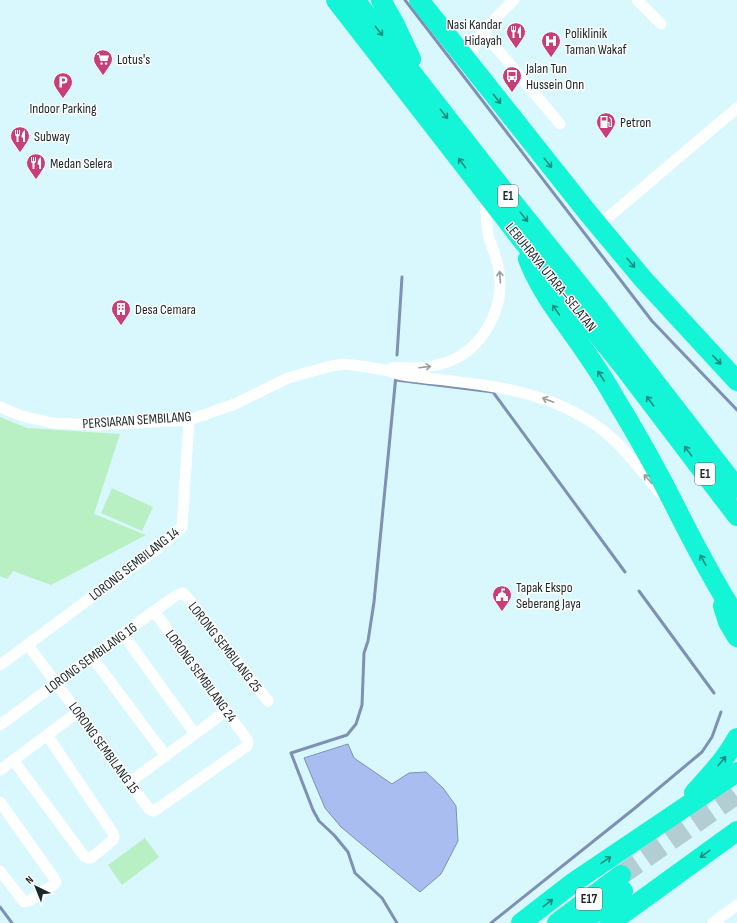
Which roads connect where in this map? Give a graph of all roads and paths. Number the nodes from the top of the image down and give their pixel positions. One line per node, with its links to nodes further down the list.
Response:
1 (336, 0): 14 (highway, LEBUHRAYA UTARA–SELATAN / E1, one-way to 1)
2 (355, 0): 11 (highway, LEBUHRAYA UTARA–SELATAN / E1, one-way to 11)
3 (381, 0): 11 (highway)
4 (419, 0): 9 (highway)
5 (514, 0): 8 (street)
6 (637, 0): 7 (street)
7 (661, 24)
8 (483, 32): 9 (street); 10 (street); 13 (street)
9 (446, 34): 10 (highway)
10 (473, 68): 15 (highway, one-way to 15)
11 (420, 84): 21 (highway, LEBUHRAYA UTARA–SELATAN / E1, one-way to 21)
12 (737, 108): 15 (street)
13 (560, 124)
14 (485, 193): 16 (highway, LEBUHRAYA UTARA–SELATAN / E1); 17 (street, one-way to 14)
15 (599, 225): 18 (highway, one-way to 18)
16 (522, 240): 21 (highway, LEBUHRAYA UTARA–SELATAN / E1, one-way to 16); 23 (highway, one-way to 16)
17 (386, 370): 20 (street, PERSIARAN SEMBILANG); 23 (street, one-way to 17)
18 (737, 382)
19 (0, 407): 20 (street, PERSIARAN SEMBILANG)
20 (189, 420): 31 (street, LORONG SEMBILANG 14)
21 (680, 427): 22 (highway, LEBUHRAYA UTARA–SELATAN / E1); 24 (highway, LEBUHRAYA UTARA–SELATAN / E1, one-way to 21)
22 (737, 488)
23 (676, 507): 26 (highway, one-way to 23)
24 (737, 516)
25 (182, 593): 27 (street, LORONG SEMBILANG 16); 35 (street, LORONG SEMBILANG 25)
26 (722, 594): 28 (highway); 30 (highway)
27 (154, 612): 29 (street, LORONG SEMBILANG 16); 36 (street, LORONG SEMBILANG 24)
28 (737, 618)
29 (123, 634): 32 (street, LORONG SEMBILANG 16); 39 (street)
30 (737, 637)
31 (28, 645): 33 (street, LORONG SEMBILANG 14); 34 (street, LORONG SEMBILANG 15)
32 (92, 657): 34 (street, LORONG SEMBILANG 16); 42 (street)
33 (0, 665)
34 (57, 683): 37 (street, LORONG SEMBILANG 15); 38 (street, LORONG SEMBILANG 16)
35 (268, 701)
36 (226, 711): 39 (street); 48 (street, LORONG SEMBILANG 24)
37 (78, 712): 40 (street); 46 (street, LORONG SEMBILANG 15)
38 (0, 725)
39 (195, 734): 42 (street)
40 (47, 735): 43 (street); 43 (street)
41 (737, 738): 49 (highway, one-way to 41)
42 (166, 756): 46 (street)
43 (13, 760): 44 (street)
44 (0, 770)
45 (737, 772): 49 (highway)
46 (130, 782): 48 (street, LORONG SEMBILANG 15)
47 (0, 802): 51 (street)
48 (153, 811)
49 (678, 812): 53 (highway, one-way to 49)
50 (737, 831): 56 (highway, one-way to 56)
51 (0, 871)
52 (737, 905): 57 (street)
53 (521, 923)
54 (557, 923): 55 (highway, E17)
55 (580, 923)
56 (610, 923)
57 (713, 923)

